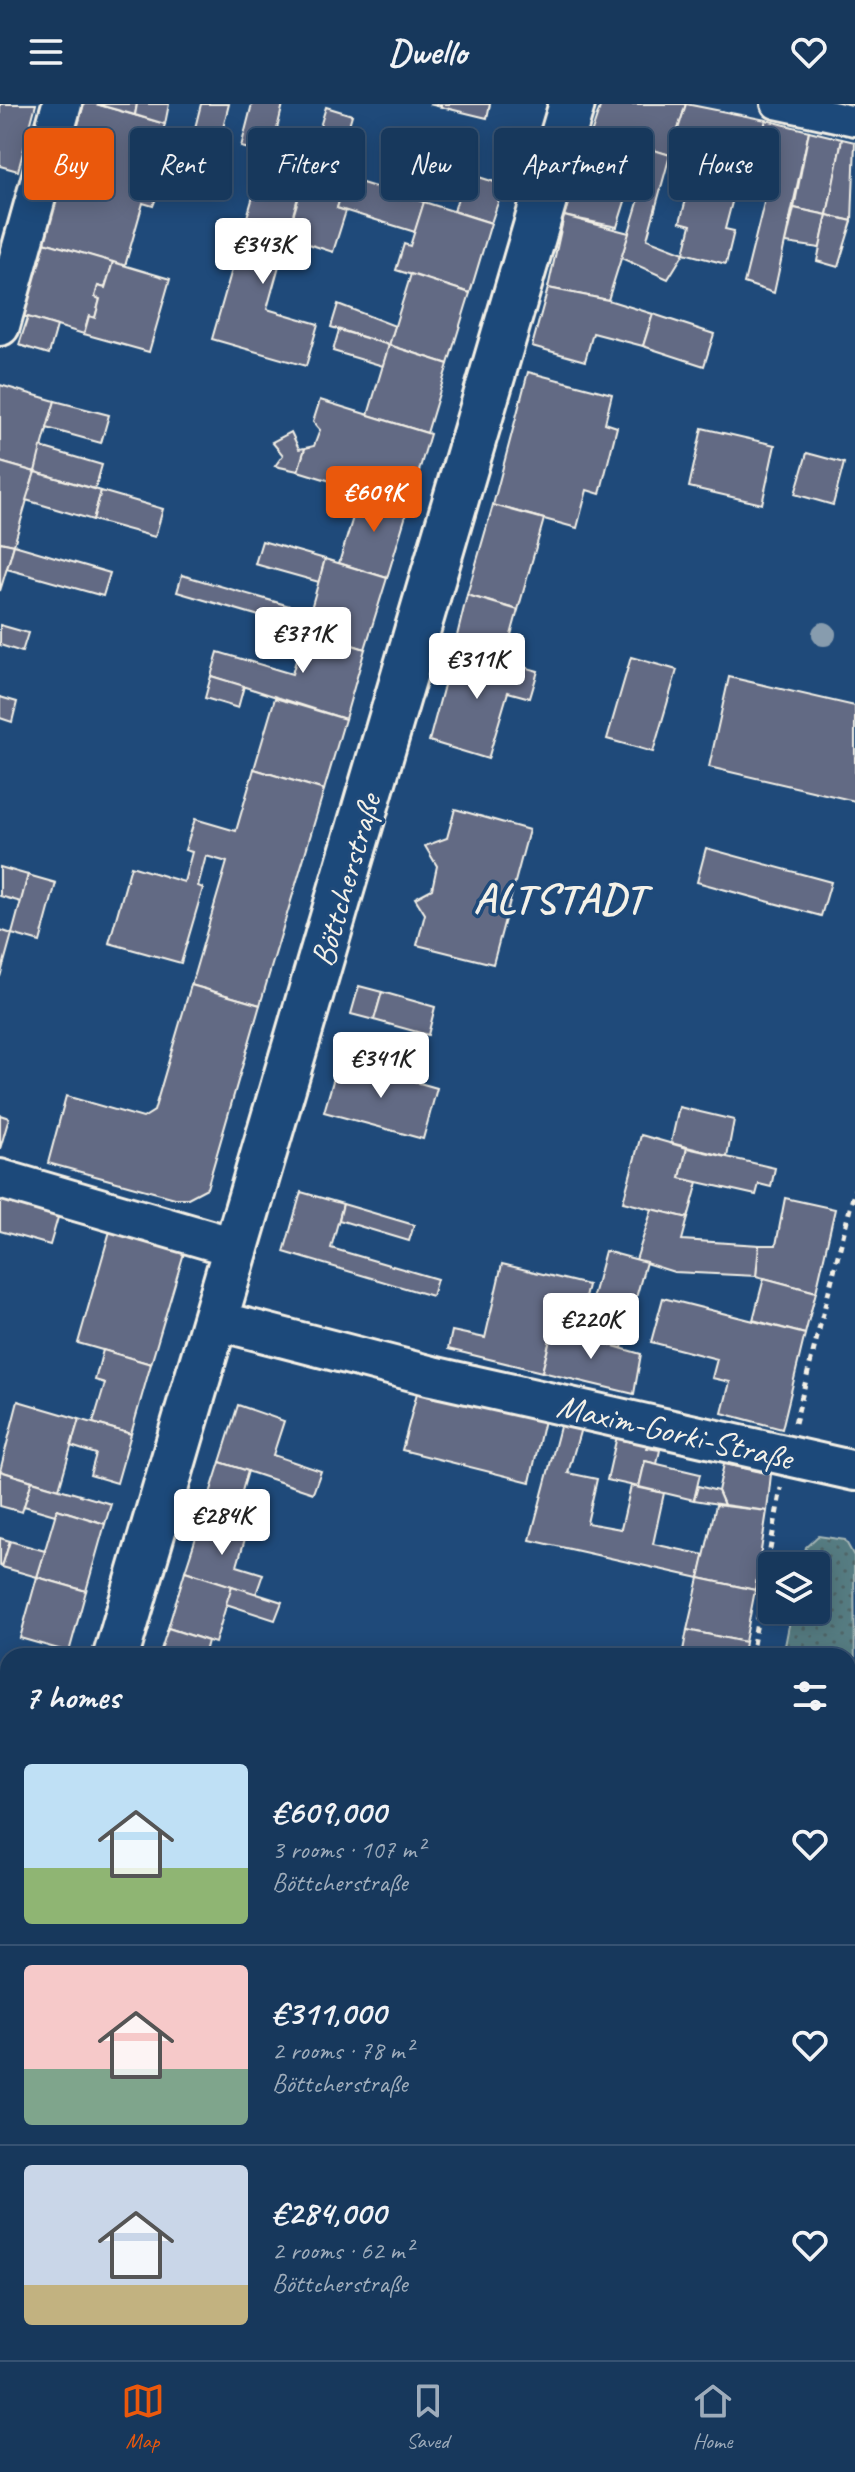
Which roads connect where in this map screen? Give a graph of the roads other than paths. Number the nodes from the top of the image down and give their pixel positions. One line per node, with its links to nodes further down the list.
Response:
1 (62, 104): 5 (street)
2 (572, 104): 7 (street, Böttcherstraße)
3 (776, 104): 4 (street)
4 (855, 121)
5 (0, 326)
6 (0, 1179): 7 (street)
7 (237, 1248): 8 (street, Böttcherstraße)
8 (215, 1320): 9 (street, Maxim-Gorki-Straße); 10 (street, Böttcherstraße)
9 (855, 1471)
10 (118, 1648)

